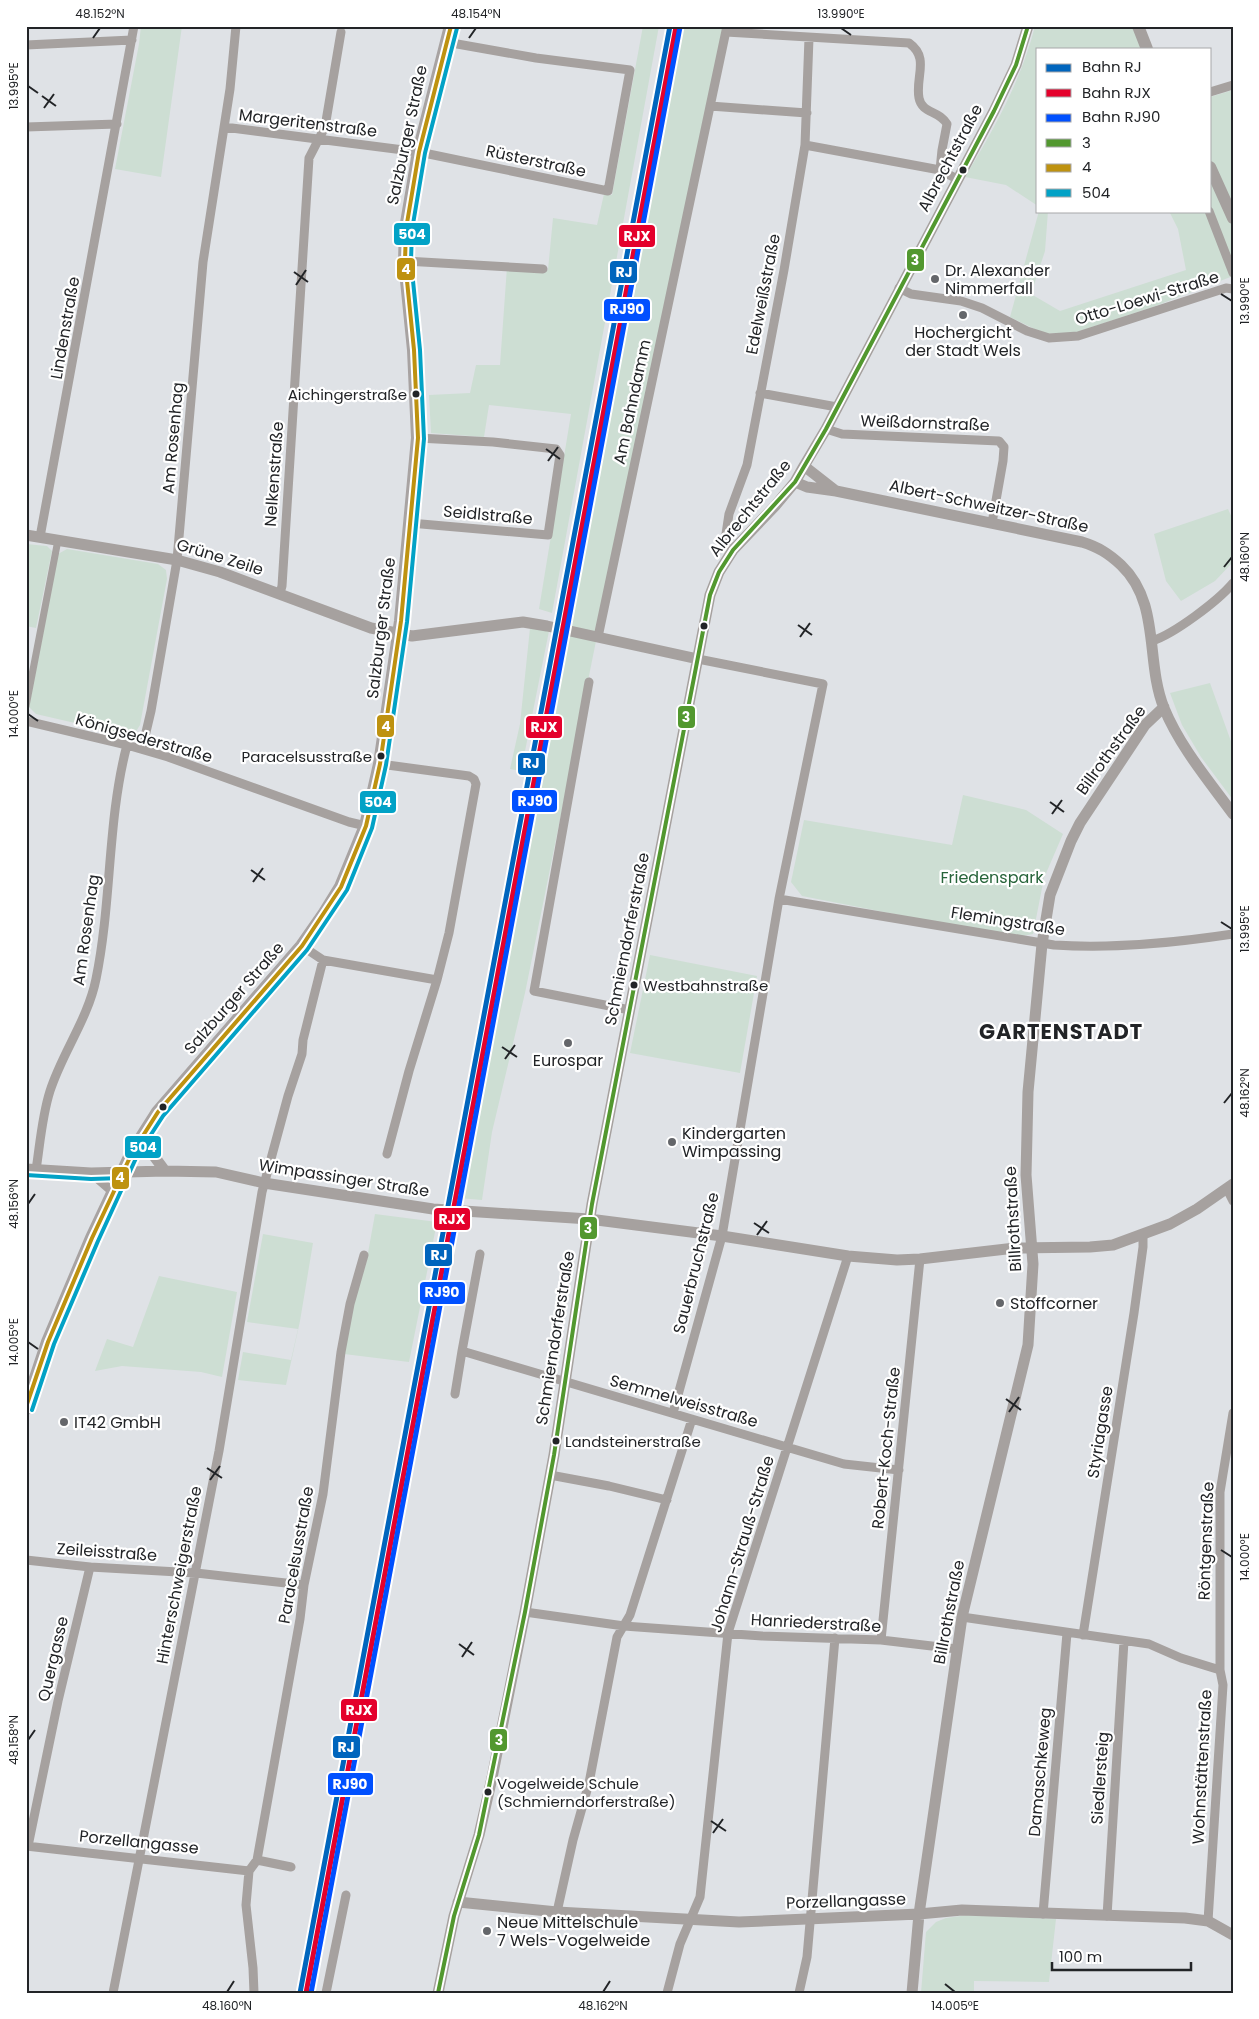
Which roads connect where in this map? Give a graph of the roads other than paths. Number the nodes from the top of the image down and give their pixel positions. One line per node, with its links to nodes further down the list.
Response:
1 (134, 26): 9 (street, Lindenstraße)
2 (236, 26): 19 (street, Am Rosenhag)
3 (451, 26): 10 (main road, Salzburger Straße)
4 (1028, 26): 25 (street, Albrechtstraße)
5 (1138, 26): 12 (main road)
6 (726, 29): 8 (street); 15 (street, Am Bahndamm)
7 (341, 32): 20 (street, Nelkenstraße)
8 (809, 38): 16 (street, Edelweißstraße); 23 (street)
9 (132, 40): 11 (street); 17 (street, Lindenstraße)
10 (446, 42): 22 (main road, Salzburger Straße); 22 (street, Rüsterstraße)
11 (26, 44)
12 (1146, 48)
13 (1233, 85): 14 (street)
14 (1212, 91)
15 (710, 106): 16 (street); 50 (street, Am Bahndamm)
16 (807, 113): 21 (street, Edelweißstraße)
17 (117, 124): 18 (street); 43 (street, Lindenstraße)
18 (26, 127)
19 (224, 127): 20 (street, Margeritenstraße); 46 (street, Am Rosenhag)
20 (318, 140): 22 (street, Margeritenstraße); 48 (street, Nelkenstraße)
21 (804, 144): 23 (street); 33 (street, Edelweißstraße)
22 (419, 152): 28 (main road, Salzburger Straße)
23 (940, 170): 25 (street)
24 (1212, 171): 27 (main road)
25 (957, 178): 31 (street, Albrechtstraße)
26 (1209, 212): 30 (street, Otto-Loewi-Straße)
27 (1233, 218)
28 (405, 261): 29 (street); 36 (main road, Salzburger Straße)
29 (543, 269)
30 (1233, 273)
31 (899, 288): 32 (street, Otto-Loewi-Straße); 34 (street, Albrechtstraße)
32 (1233, 289)
33 (760, 393): 34 (street); 45 (street, Edelweißstraße)
34 (837, 407): 35 (street, Albrechtstraße)
35 (826, 429): 37 (street, Albrechtstraße); 41 (street, Weißdornstraße)
36 (418, 438): 40 (main road, Salzburger Straße); 40 (street, Seidlstraße)
37 (804, 466): 38 (street, Albrechtstraße); 39 (street, Albert-Schweitzer-Straße)
38 (795, 482): 39 (street, Albert-Schweitzer-Straße); 45 (street, Albrechtstraße)
39 (836, 490): 41 (street, Albert-Schweitzer-Straße)
40 (410, 523): 49 (main road, Salzburger Straße)
41 (992, 523): 51 (street, Albert-Schweitzer-Straße)
42 (26, 535): 43 (street, Grüne Zeile)
43 (40, 537): 44 (street, Grüne Zeile)
44 (58, 540): 46 (street, Grüne Zeile); 54 (street)
45 (733, 550): 52 (street, Albrechtstraße)
46 (177, 560): 48 (street, Grüne Zeile); 58 (street, Am Rosenhag)
47 (1233, 583): 51 (street)
48 (280, 593): 49 (street, Grüne Zeile)
49 (398, 634): 50 (street); 59 (main road, Salzburger Straße)
50 (598, 636): 52 (street)
51 (1152, 641): 55 (street, Albert-Schweitzer-Straße)
52 (698, 659): 62 (street, Sauerbruchstraße); 68 (street, Schmierndorferstraße)
53 (589, 682): 68 (street)
54 (26, 706)
55 (1164, 707): 60 (street, Albert-Schweitzer-Straße); 64 (street, Billrothstraße)
56 (26, 722): 57 (street, Königsederstraße)
57 (127, 745): 58 (street, Königsederstraße); 71 (street, Am Rosenhag)
58 (142, 749): 61 (street, Königsederstraße)
59 (380, 764): 61 (main road, Salzburger Straße); 67 (street)
60 (1233, 814)
61 (366, 826): 65 (main road, Salzburger Straße)
62 (780, 899): 64 (street, Flemingstraße); 81 (street, Sauerbruchstraße)
63 (1233, 934): 64 (street, Flemingstraße)
64 (1042, 944): 82 (street, Billrothstraße)
65 (302, 946): 66 (street); 69 (main road, Salzburger Straße)
66 (323, 960): 67 (street); 75 (street, Hinterschweigerstraße)
67 (438, 980): 70 (street)
68 (630, 1010): 79 (street, Schmierndorferstraße)
69 (146, 1130): 72 (street); 73 (main road, Salzburger Straße)
70 (387, 1154)
71 (31, 1170): 74 (street, Wimpassinger Straße)
72 (165, 1171): 73 (street, Wimpassinger Straße); 75 (street, Wimpassinger Straße)
73 (122, 1172): 74 (street, Wimpassinger Straße); 77 (main road, Salzburger Straße)
74 (91, 1173): 77 (street)
75 (264, 1183): 79 (street, Wimpassinger Straße); 100 (street, Hinterschweigerstraße)
76 (1230, 1187): 78 (street); 80 (street, Wimpassinger Straße)
77 (113, 1192): 90 (main road, Salzburger Straße)
78 (1233, 1201)
79 (589, 1219): 81 (street, Wimpassinger Straße); 88 (street, Schmierndorferstraße)
80 (1142, 1234): 82 (street, Wimpassinger Straße); 107 (street, Styriagasse)
81 (722, 1236): 85 (street, Wimpassinger Straße); 91 (street, Sauerbruchstraße)
82 (1032, 1248): 86 (street, Wimpassinger Straße); 103 (street, Billrothstraße)
83 (480, 1254): 87 (street)
84 (364, 1255): 101 (street, Paracelsusstraße)
85 (848, 1256): 86 (street, Wimpassinger Straße); 94 (street, Johann-Strauß-Straße)
86 (920, 1260): 95 (street, Robert-Koch-Straße)
87 (462, 1351): 88 (street, Semmelweisstraße); 89 (street)
88 (565, 1382): 91 (street, Semmelweisstraße); 96 (street, Schmierndorferstraße)
89 (455, 1394)
90 (26, 1408)
91 (673, 1413): 93 (street, Semmelweisstraße)
92 (1233, 1413): 112 (street, Röntgenstraße)
93 (692, 1419): 94 (street, Semmelweisstraße); 97 (street)
94 (787, 1447): 95 (street, Semmelweisstraße); 105 (street, Johann-Strauß-Straße)
95 (899, 1470): 109 (street, Robert-Koch-Straße)
96 (550, 1475): 97 (street); 102 (street, Schmierndorferstraße)
97 (667, 1500): 104 (street)
98 (26, 1560): 99 (street, Zeileisstraße)
99 (90, 1567): 100 (street, Zeileisstraße); 113 (street, Quergasse)
100 (196, 1573): 101 (street, Zeileisstraße); 114 (street, Hinterschweigerstraße)
101 (304, 1585): 115 (street, Paracelsusstraße)
102 (525, 1612): 104 (street, Hanriederstraße); 119 (street, Schmierndorferstraße)
103 (962, 1617): 106 (street, Wohnstättenstraße); 111 (street, Billrothstraße)
104 (624, 1626): 105 (street, Hanriederstraße); 120 (street)
105 (728, 1633): 108 (street, Hanriederstraße); 124 (street, Johann-Strauß-Straße)
106 (1067, 1633): 107 (street, Wohnstättenstraße); 122 (street, Damaschkeweg)
107 (1083, 1635): 110 (street, Wohnstättenstraße)
108 (836, 1638): 109 (street, Hanriederstraße); 125 (street)
109 (881, 1640): 111 (street, Hanriederstraße)
110 (1124, 1641): 112 (street, Wohnstättenstraße); 123 (street, Siedlersteig)
111 (957, 1649): 121 (street, Billrothstraße)
112 (1220, 1670): 126 (street, Wohnstättenstraße)
113 (27, 1846): 114 (street, Porzellangasse)
114 (139, 1858): 117 (street, Porzellangasse); 128 (street, Hinterschweigerstraße)
115 (257, 1860): 116 (street); 117 (street)
116 (291, 1867)
117 (249, 1871): 129 (street)
118 (346, 1895): 130 (street)
119 (458, 1902): 120 (street, Porzellangasse); 131 (street, Schmierndorferstraße)
120 (557, 1912): 124 (street, Porzellangasse)
121 (919, 1914): 122 (street, Porzellangasse); 125 (street, Porzellangasse); 134 (street, Billrothstraße)
122 (1043, 1914): 123 (street, Porzellangasse)
123 (1107, 1916): 126 (street, Porzellangasse)
124 (691, 1920): 125 (street, Porzellangasse); 132 (street, Johann-Strauß-Straße)
125 (810, 1920): 133 (street)
126 (1208, 1921): 127 (street, Porzellangasse)
127 (1233, 1935)
128 (113, 1993)
129 (254, 1993)
130 (326, 1993)
131 (438, 1993)
132 (667, 1993)
133 (799, 1993)
134 (912, 1993)

